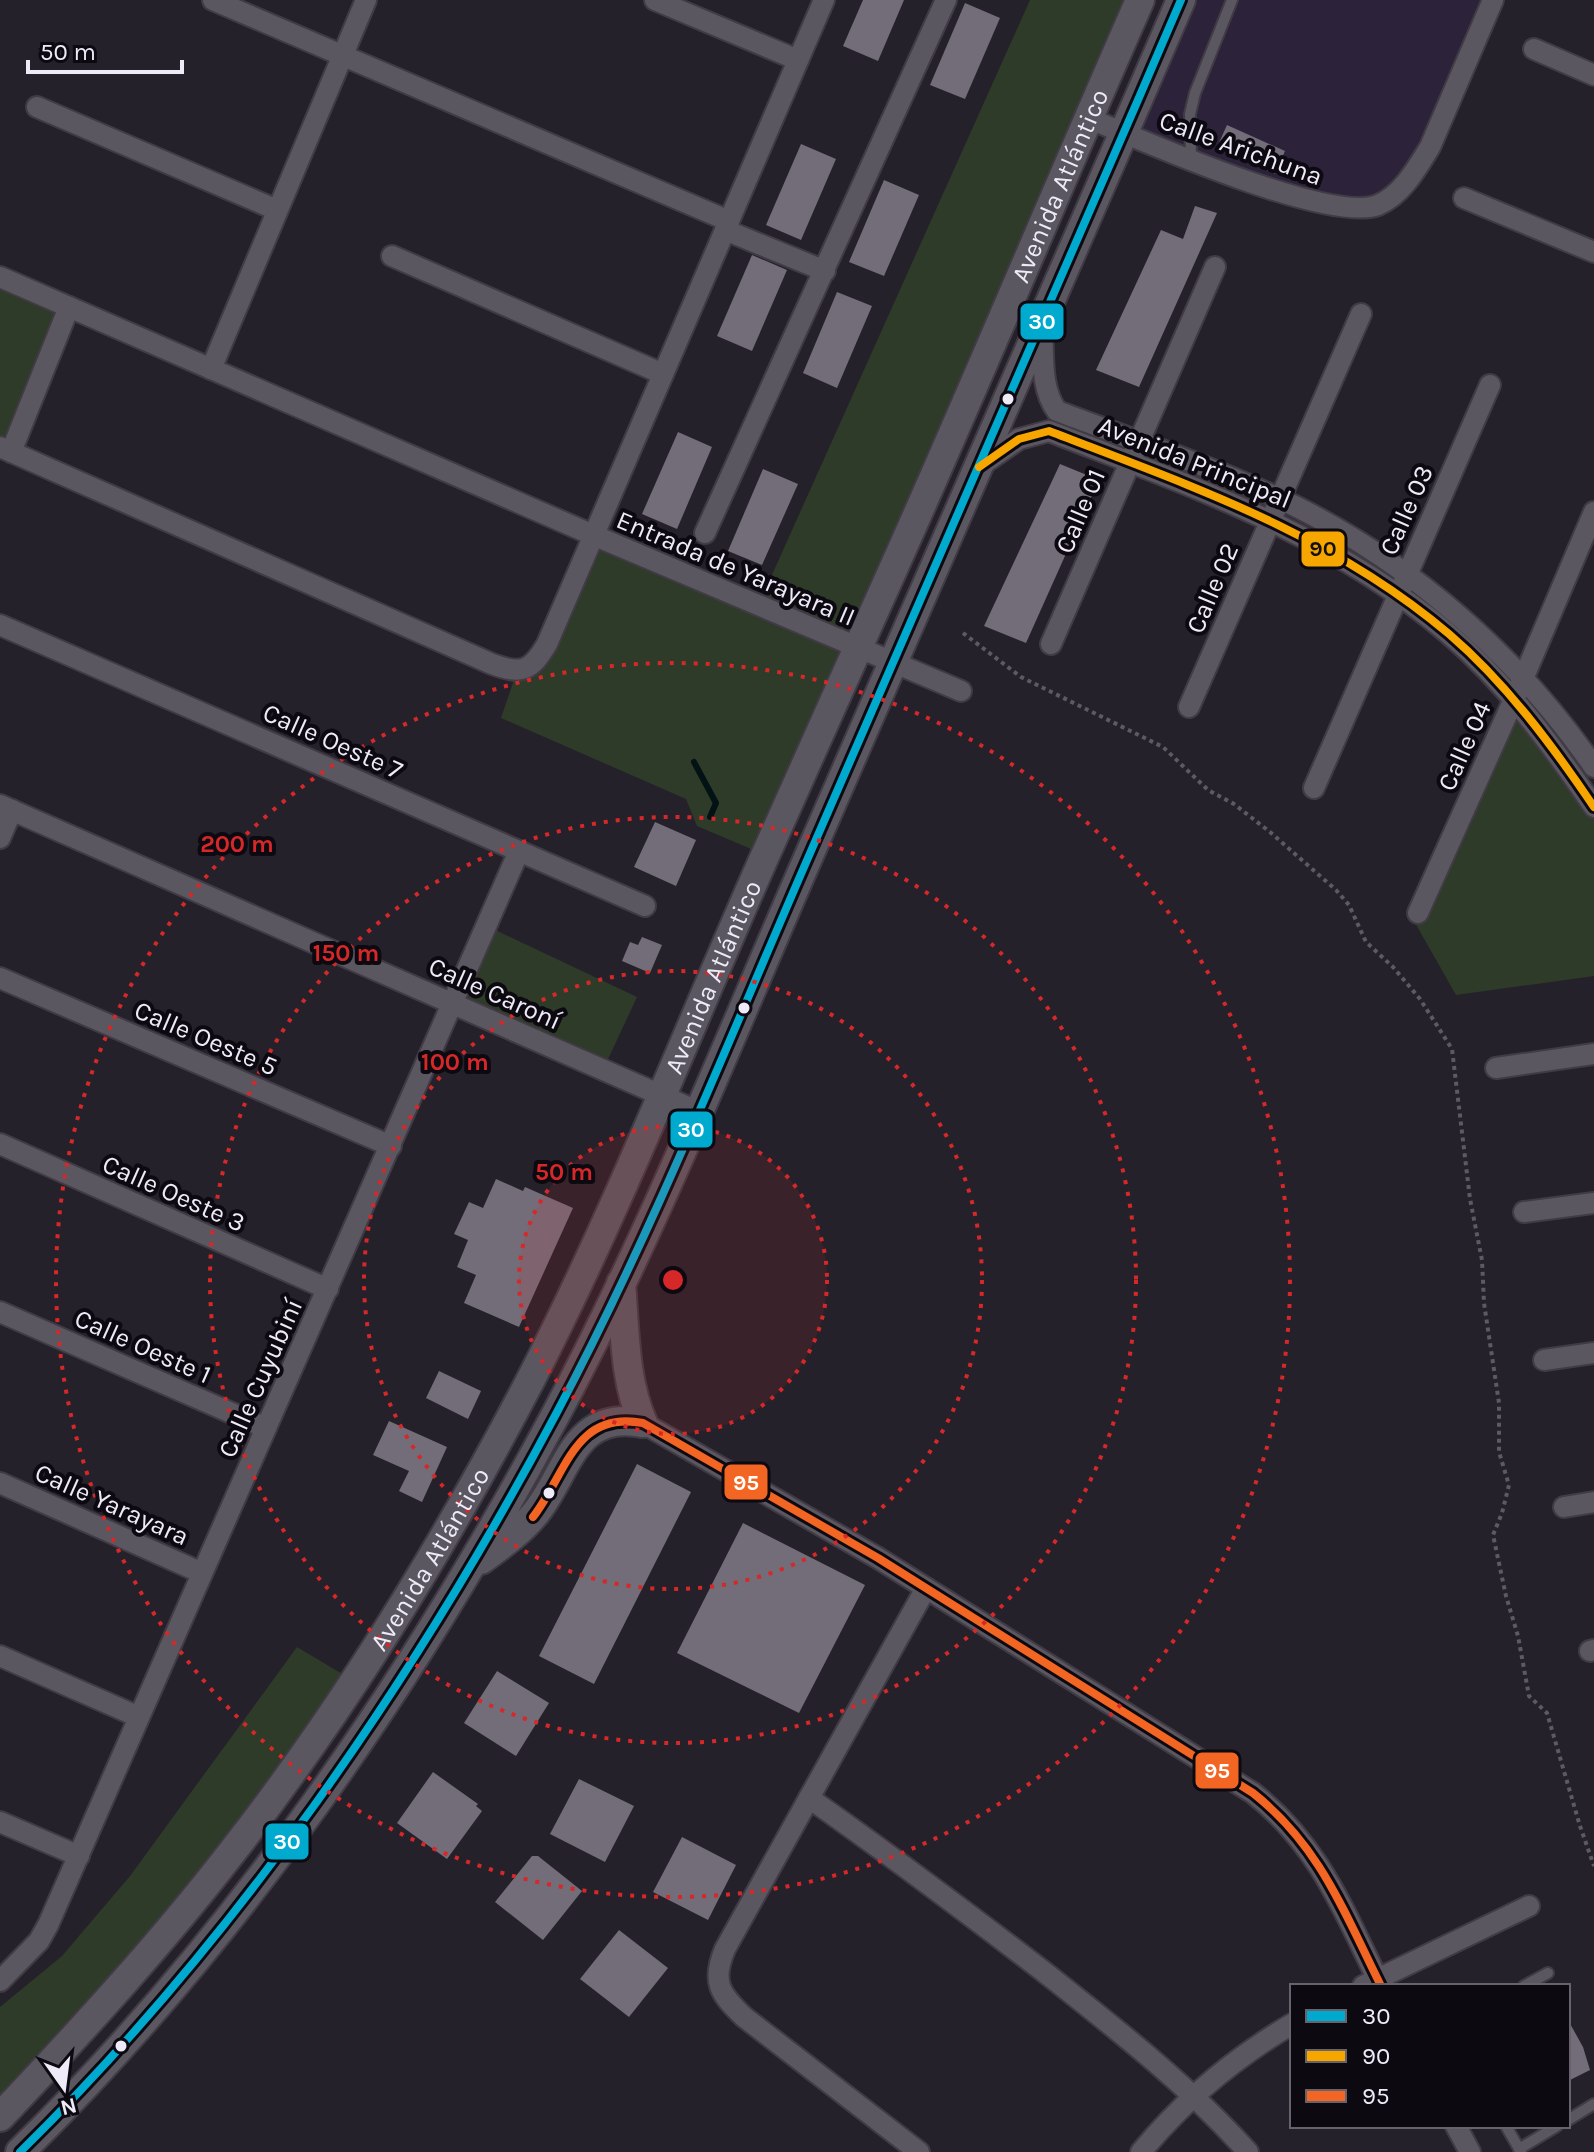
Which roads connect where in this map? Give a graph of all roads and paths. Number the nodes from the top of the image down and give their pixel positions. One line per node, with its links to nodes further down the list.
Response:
1 (213, 0): 11 (street)
2 (366, 0): 11 (street)
3 (655, 0): 12 (street)
4 (824, 0): 12 (street)
5 (946, 0): 24 (street)
6 (1140, 0): 15 (main road, Avenida Atlántico)
7 (1181, 0): 16 (main road, Avenida Atlántico)
8 (1232, 0): 17 (lane)
9 (1493, 0): 17 (street, Calle Arichuna)
10 (1534, 49): 13 (street)
11 (342, 55): 19 (street); 20 (street)
12 (798, 60): 20 (street)
13 (1594, 75)
14 (37, 107): 19 (street)
15 (1088, 118): 16 (street, Calle Arichuna); 46 (main road, Avenida Atlántico)
16 (1124, 133): 17 (street, Calle Arichuna); 28 (main road, Avenida Atlántico)
17 (1191, 159)
18 (1464, 198): 21 (street)
19 (277, 210): 29 (street)
20 (727, 226): 24 (street); 30 (street)
21 (1594, 252)
22 (392, 256): 30 (street)
23 (1215, 267): 32 (street, Calle 01)
24 (825, 271): 39 (street)
25 (0, 277): 26 (street, Entrada de Yarayara II)
26 (69, 307): 29 (street, Entrada de Yarayara II); 33 (street)
27 (1361, 314): 36 (street, Calle 02)
28 (1042, 323): 32 (street, Avenida Principal); 35 (main road, Avenida Atlántico)
29 (211, 369): 40 (street, Entrada de Yarayara II)
30 (663, 374): 40 (street)
31 (1490, 385): 41 (street, Calle 03)
32 (1138, 442): 34 (street, Calle 01); 36 (street, Avenida Principal)
33 (5, 450): 40 (street)
34 (1129, 462): 35 (street, Avenida Principal); 38 (street, Avenida Principal); 45 (street, Calle 01)
35 (979, 467): 47 (main road, Avenida Atlántico)
36 (1279, 499): 38 (street, Calle 02); 41 (street, Avenida Principal)
37 (1594, 512): 48 (street, Calle 04)
38 (1270, 519): 42 (street, Avenida Principal); 51 (street, Calle 02)
39 (705, 533)
40 (593, 535): 46 (street, Entrada de Yarayara II)
41 (1406, 574): 42 (street, Calle 03); 48 (street, Avenida Principal)
42 (1398, 594): 50 (street, Avenida Principal); 53 (street, Calle 03)
43 (0, 625): 57 (street, Calle Oeste 7)
44 (963, 633): 88 (path)
45 (1051, 644)
46 (858, 649): 47 (street, Entrada de Yarayara II); 64 (main road, Avenida Atlántico)
47 (893, 664): 49 (street, Entrada de Yarayara II); 65 (main road, Avenida Atlántico)
48 (1523, 679): 50 (street, Calle 04); 52 (street, Avenida Principal)
49 (961, 691)
50 (1514, 701): 54 (street, Avenida Principal); 59 (street, Calle 04)
51 (1189, 707)
52 (1594, 767)
53 (1314, 788)
54 (1594, 807)
55 (6, 808): 56 (street); 61 (street, Calle Caroní)
56 (0, 838)
57 (519, 851): 58 (street, Calle Oeste 7); 61 (street, Calle Cuyubiní)
58 (645, 906)
59 (1418, 913)
60 (0, 978): 67 (street, Calle Oeste 5)
61 (454, 1004): 64 (street, Calle Caroní); 67 (street, Calle Cuyubiní)
62 (1594, 1054): 63 (street)
63 (1496, 1068)
64 (660, 1096): 65 (street, Calle Caroní); 97 (main road, Avenida Atlántico)
65 (697, 1111): 70 (main road, Avenida Atlántico)
66 (0, 1144): 71 (street, Calle Oeste 3)
67 (391, 1146): 71 (street, Calle Cuyubiní)
68 (1594, 1203): 69 (street)
69 (1524, 1212)
70 (620, 1281): 75 (main road); 80 (main road, Avenida Atlántico)
71 (328, 1289): 76 (street, Calle Cuyubiní)
72 (0, 1312): 76 (street, Calle Oeste 1)
73 (1594, 1353): 74 (street)
74 (1544, 1360)
75 (643, 1423): 80 (main road); 82 (street)
76 (266, 1428): 81 (street, Calle Cuyubiní)
77 (0, 1483): 81 (street, Calle Yarayara)
78 (1594, 1502): 79 (street)
79 (1564, 1507)
80 (468, 1570): 103 (main road, Avenida Atlántico)
81 (202, 1573): 84 (street, Calle Cuyubiní)
82 (926, 1588): 85 (street); 92 (street)
83 (0, 1656): 84 (street)
84 (139, 1717): 87 (street, Calle Cuyubiní)
85 (809, 1798): 95 (street); 104 (street)
86 (0, 1822): 87 (street)
87 (79, 1856): 91 (street, Calle Cuyubiní)
88 (1594, 1866)
89 (1529, 1906): 92 (street)
90 (1548, 1973): 93 (lane)
91 (0, 1981)
92 (1374, 1983)
93 (1528, 1984)
94 (1290, 2025): 95 (street)
95 (1195, 2095): 105 (street); 106 (street)
96 (1594, 2104): 98 (lane)
97 (0, 2117)
98 (1570, 2119)
99 (1457, 2128): 107 (street)
100 (1507, 2128): 102 (lane)
101 (1554, 2128): 102 (lane)
102 (1520, 2150)
103 (20, 2152)
104 (919, 2152)
105 (1141, 2152)
106 (1248, 2152)
107 (1470, 2152)

